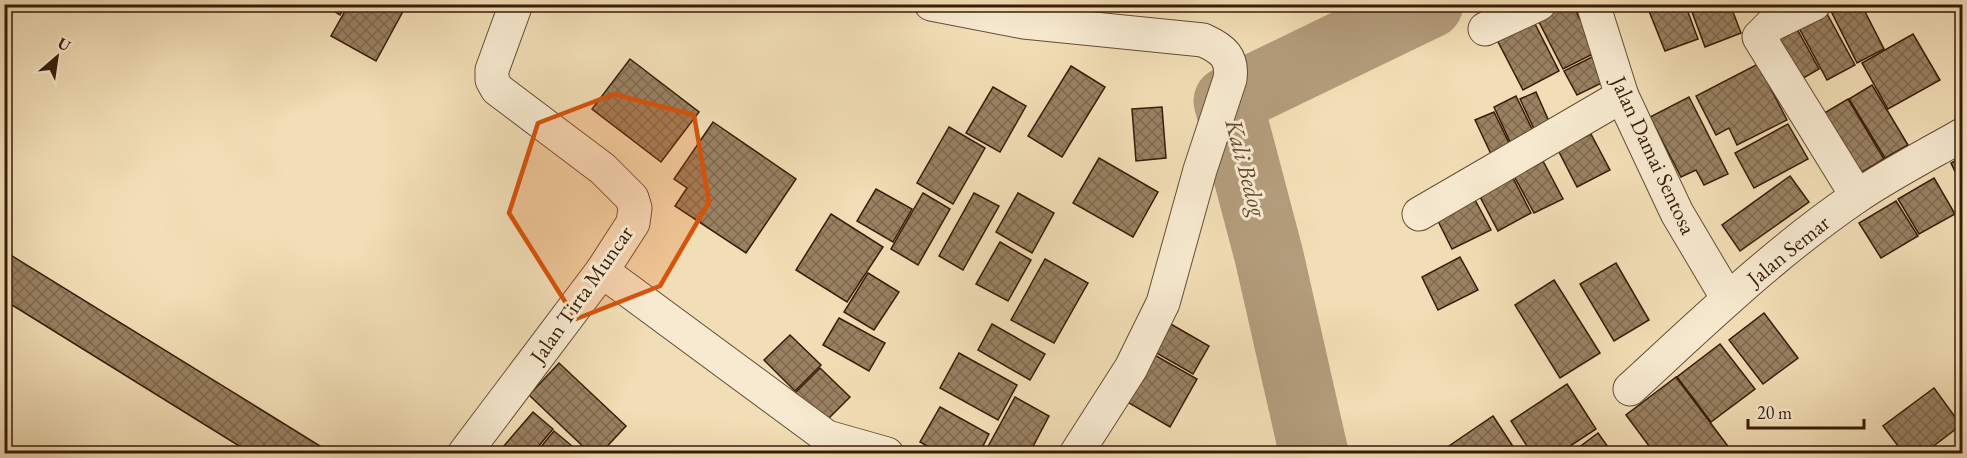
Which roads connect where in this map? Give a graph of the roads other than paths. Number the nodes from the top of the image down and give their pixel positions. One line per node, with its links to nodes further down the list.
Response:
1 (516, 4): 11 (street, Jalan Tirta Muncar)
2 (931, 4): 16 (street)
3 (1539, 4): 6 (street)
4 (1593, 4): 7 (street, Jalan Damai Sentosa)
5 (1814, 4): 9 (street)
6 (1485, 30)
7 (1622, 96): 10 (street); 12 (street, Jalan Damai Sentosa)
8 (1962, 135): 9 (street, Jalan Semar)
9 (1857, 196): 12 (street, Jalan Semar)
10 (1419, 214)
11 (602, 271): 14 (street, Jalan Tirta Muncar); 15 (street)
12 (1728, 298): 13 (street, Jalan Semar)
13 (1630, 389)
14 (464, 453)
15 (887, 453)
16 (1076, 453)

